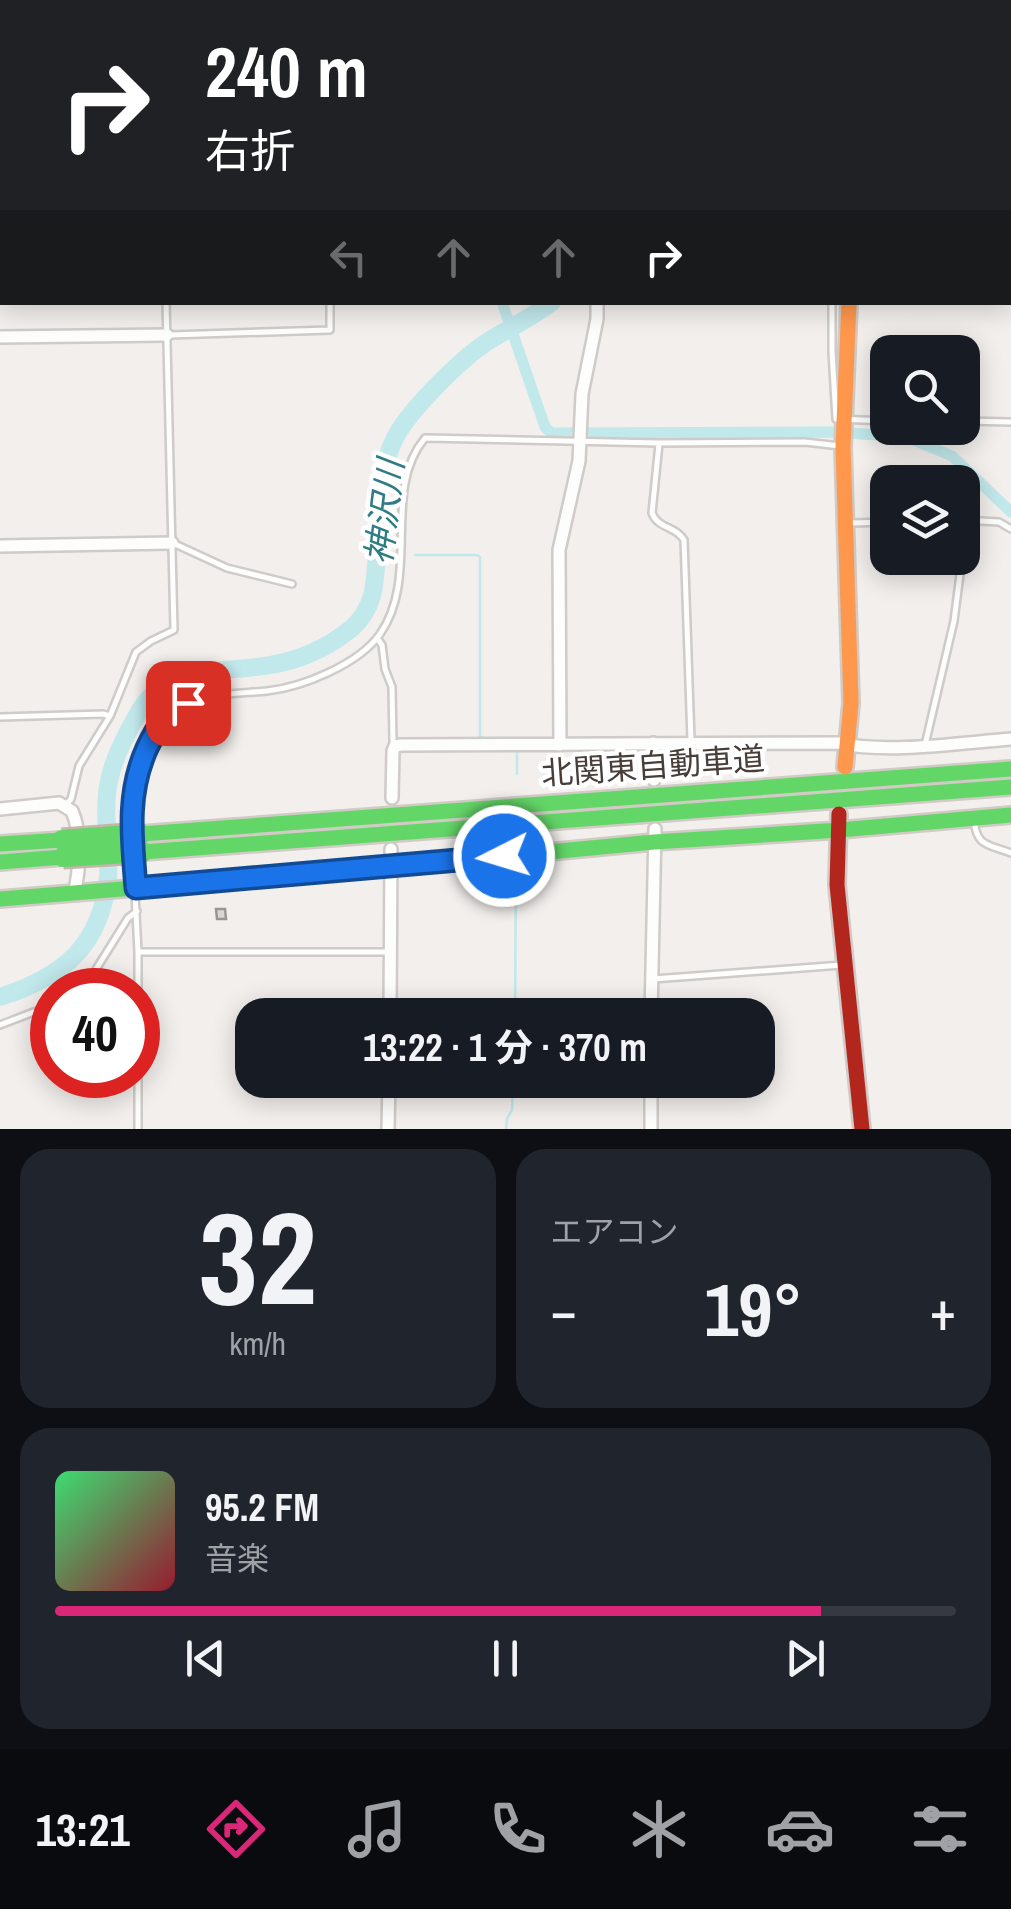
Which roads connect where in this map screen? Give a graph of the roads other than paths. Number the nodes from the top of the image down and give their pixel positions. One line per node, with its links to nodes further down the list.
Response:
1 (166, 305): 6 (lane)
2 (330, 305): 6 (lane)
3 (597, 305): 12 (street)
4 (832, 305): 11 (lane)
5 (850, 305): 11 (main road)
6 (167, 335): 7 (street); 18 (lane)
7 (0, 338)
8 (980, 421): 9 (lane)
9 (1011, 422)
10 (870, 425): 11 (lane)
11 (844, 433): 13 (lane); 16 (main road)
12 (579, 436): 13 (lane); 22 (lane); 28 (street)
13 (659, 443): 27 (lane)
14 (980, 521): 17 (lane)
15 (870, 523): 16 (lane)
16 (845, 524): 31 (main road)
17 (1011, 529)
18 (172, 543): 19 (street); 21 (lane); 23 (lane)
19 (0, 546)
20 (959, 575): 30 (lane)
21 (292, 584)
22 (378, 638): 29 (lane); 48 (lane)
23 (110, 716): 24 (lane); 36 (lane)
24 (0, 717)
25 (1011, 739): 30 (street)
26 (653, 743): 27 (street); 28 (street); 33 (street)
27 (691, 743): 31 (street)
28 (560, 745): 29 (street)
29 (395, 746): 35 (street)
30 (925, 746): 31 (street)
31 (846, 756)
32 (1011, 769): 42 (main road, 北関東自動車道)
33 (654, 780)
34 (1011, 788): 42 (main road, 北関東自動車道)
35 (392, 798)
36 (65, 806): 37 (street); 49 (street)
37 (0, 809)
38 (1011, 815): 39 (main road)
39 (973, 818): 40 (main road); 45 (lane)
40 (840, 822): 41 (main road); 54 (main road)
41 (654, 836): 46 (main road); 56 (street)
42 (142, 843): 44 (main road, 北関東自動車道, bridge)
43 (0, 844): 44 (main road, 北関東自動車道)
44 (62, 848): 47 (main road, 北関東自動車道)
45 (1011, 853)
46 (391, 858): 48 (main road); 53 (street)
47 (0, 862)
48 (131, 889): 49 (main road); 51 (lane)
49 (82, 893): 50 (main road)
50 (0, 898)
51 (137, 911): 52 (lane); 55 (lane)
52 (138, 952): 53 (lane); 63 (lane)
53 (390, 952): 57 (street)
54 (845, 965): 56 (lane); 66 (main road)
55 (97, 968)
56 (652, 980): 58 (street)
57 (390, 998)
58 (652, 998)
59 (30, 1013): 60 (lane)
60 (0, 1025)
61 (389, 1098): 64 (street)
62 (651, 1098): 65 (street)
63 (138, 1129)
64 (388, 1129)
65 (651, 1129)
66 (862, 1129)

